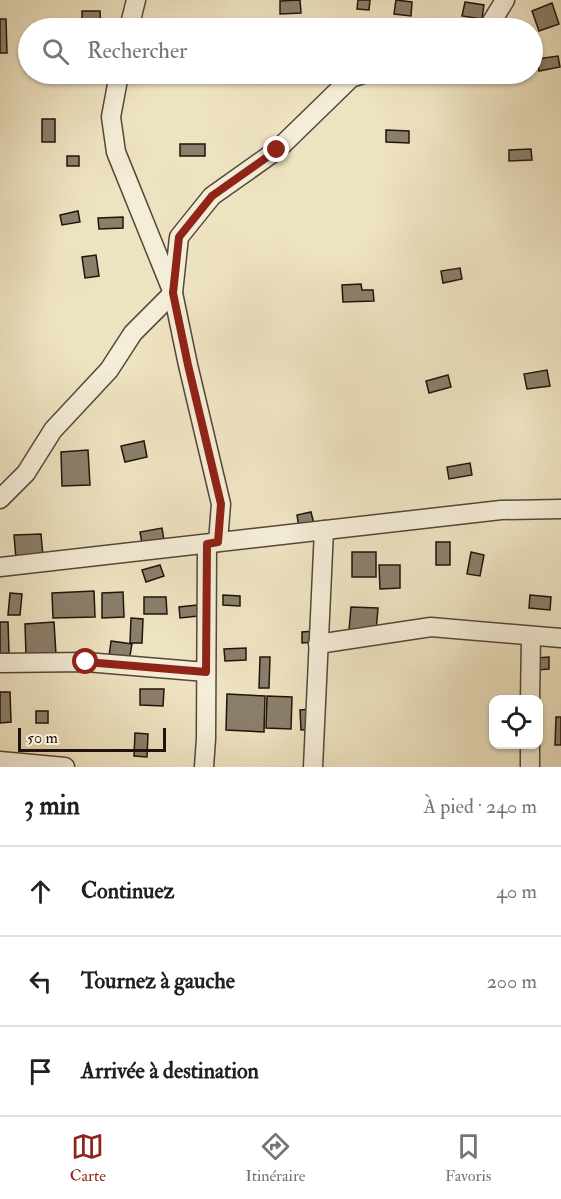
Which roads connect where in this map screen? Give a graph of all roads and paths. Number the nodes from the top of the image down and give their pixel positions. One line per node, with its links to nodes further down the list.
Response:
1 (136, 0): 3 (street)
2 (505, 0): 4 (street)
3 (132, 18)
4 (494, 18)
5 (116, 84): 7 (street)
6 (345, 84): 7 (street)
7 (173, 293): 8 (street); 11 (street)
8 (0, 499)
9 (561, 509): 10 (street)
10 (324, 530): 11 (street); 15 (street)
11 (212, 543): 12 (street); 17 (street)
12 (0, 567)
13 (531, 637): 14 (street); 15 (street); 18 (street)
14 (561, 638)
15 (318, 644): 23 (street)
16 (0, 663): 17 (street)
17 (206, 672): 22 (street)
18 (530, 695)
19 (530, 749): 24 (street)
20 (0, 761): 21 (street)
21 (65, 767)
22 (204, 767)
23 (313, 767)
24 (530, 767)

